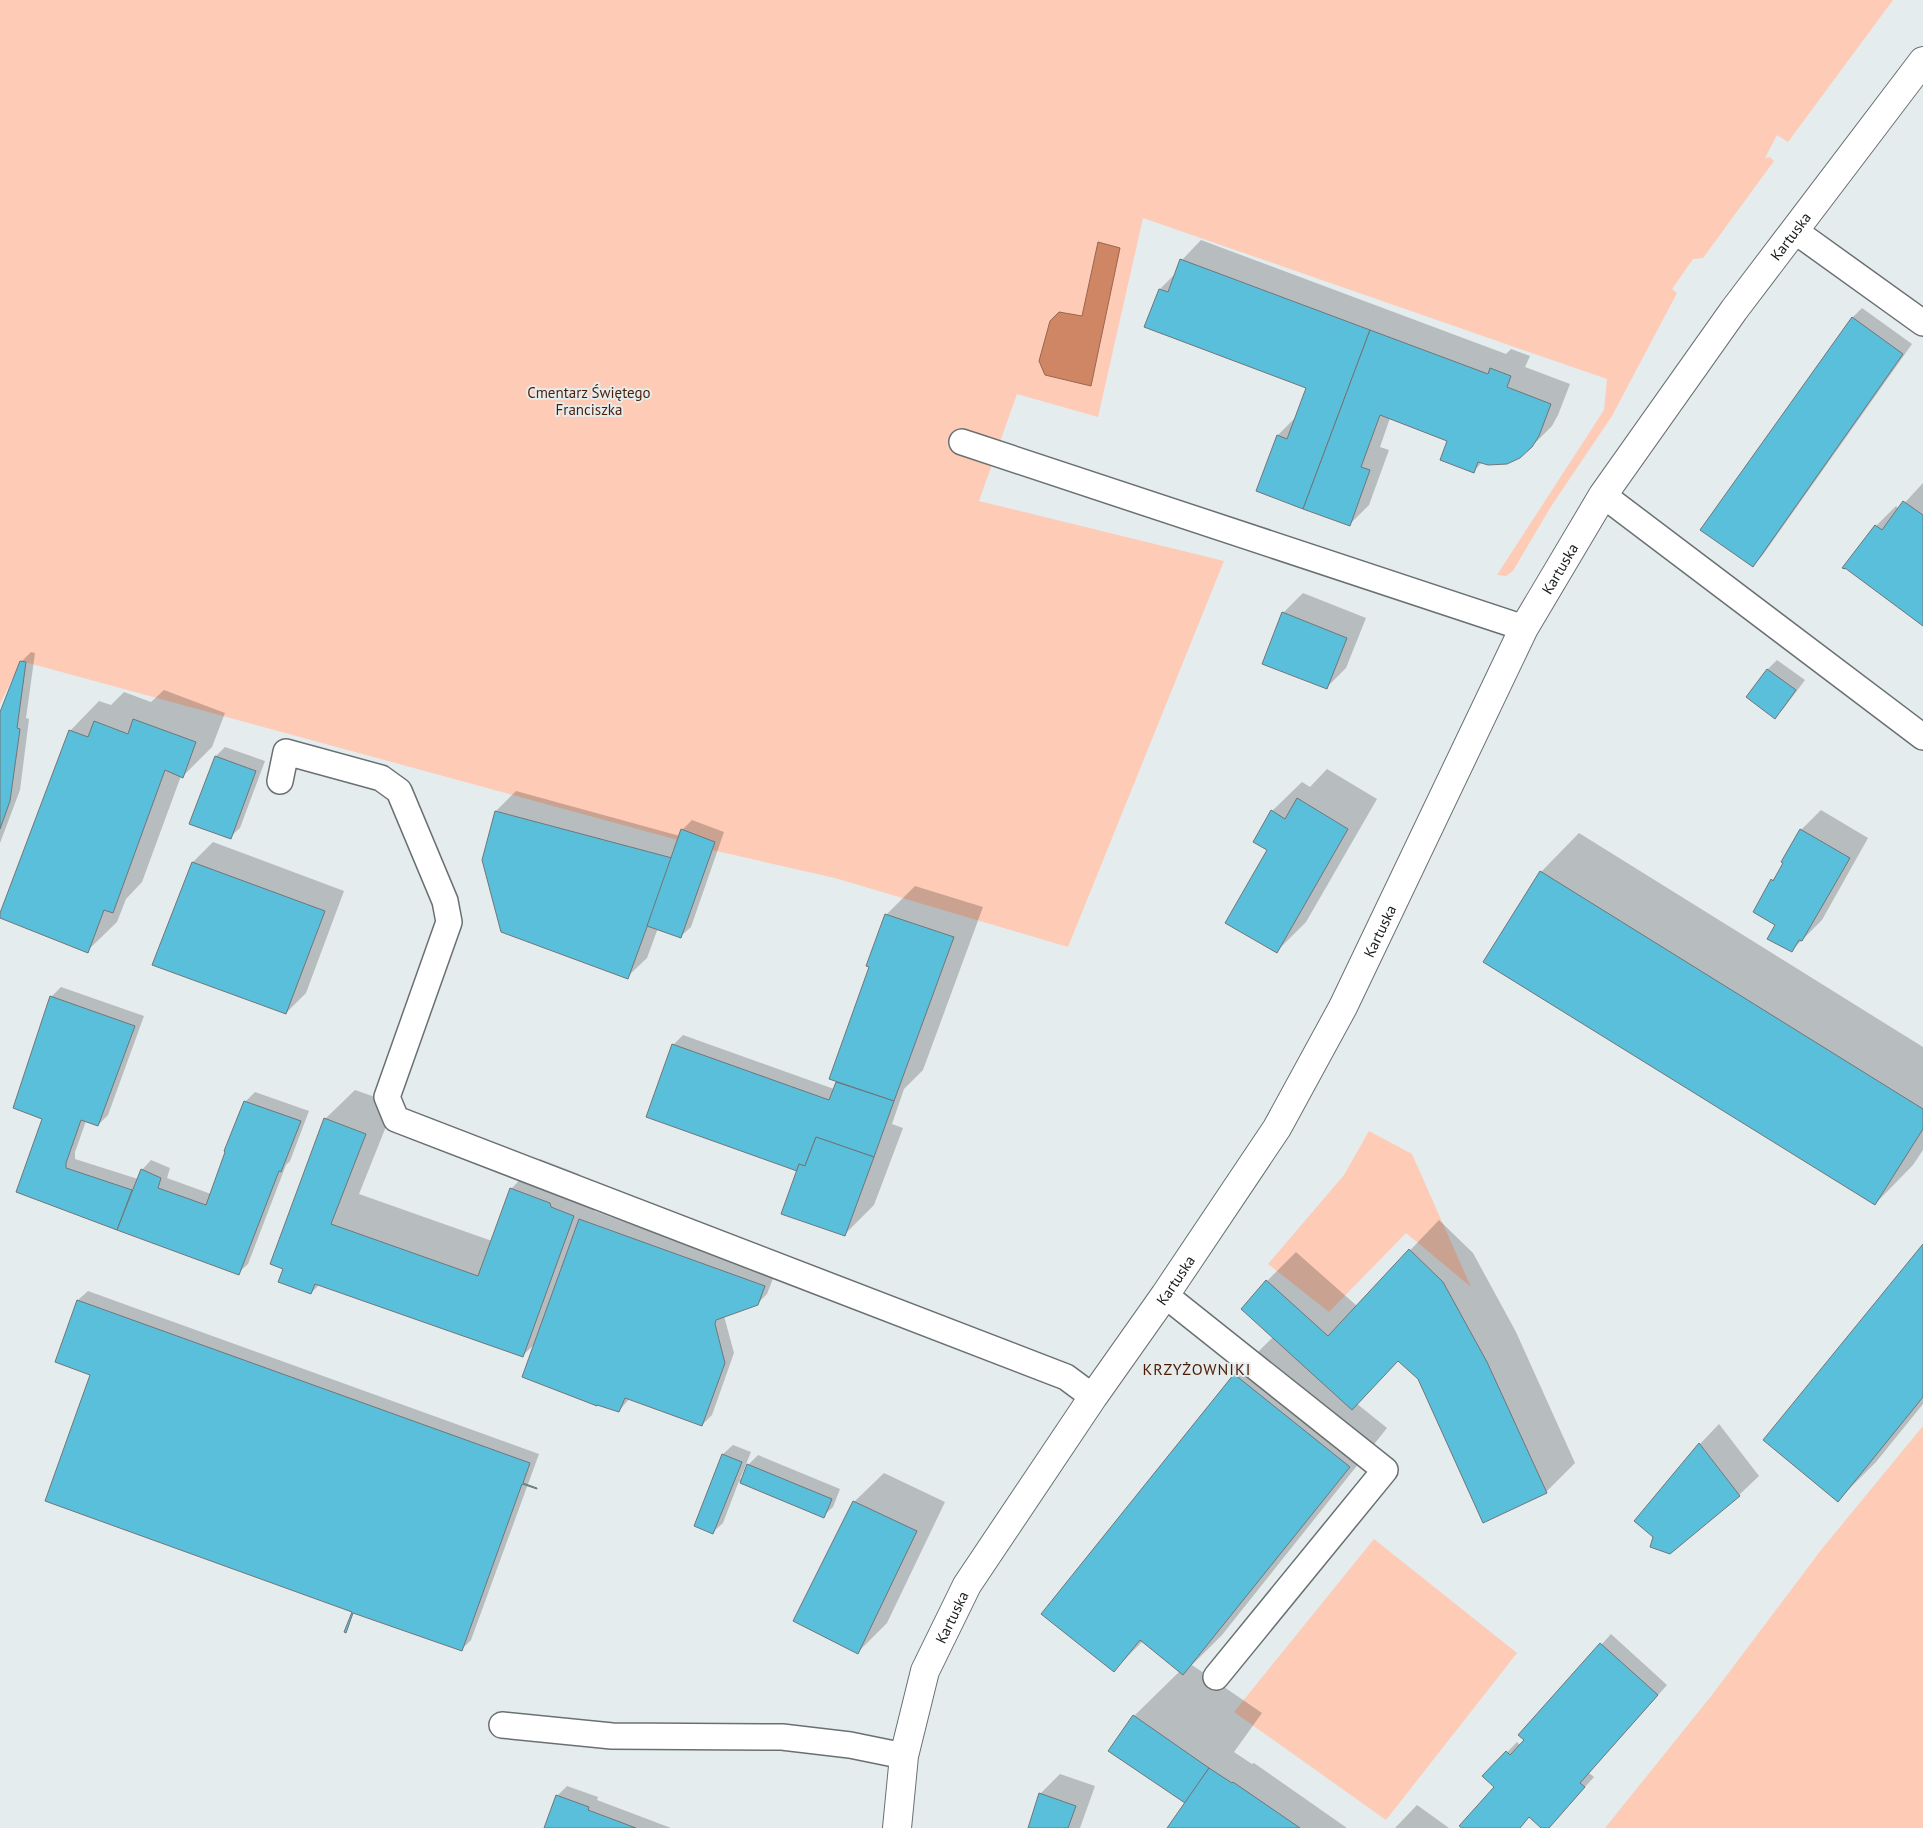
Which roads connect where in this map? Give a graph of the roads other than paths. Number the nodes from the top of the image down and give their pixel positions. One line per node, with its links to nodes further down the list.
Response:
1 (1923, 61): 2 (street, Kartuska)
2 (1795, 231): 3 (lane); 5 (street, Kartuska)
3 (1923, 322)
4 (962, 442): 6 (lane)
5 (1602, 495): 6 (street, Kartuska); 7 (lane)
6 (1524, 628): 9 (street, Kartuska)
7 (1923, 737)
8 (280, 782): 10 (lane)
9 (1165, 1295): 10 (street, Kartuska); 11 (lane)
10 (1093, 1397): 13 (street, Kartuska)
11 (1216, 1677)
12 (502, 1725): 13 (lane)
13 (904, 1756): 14 (street, Kartuska)
14 (897, 1828)

